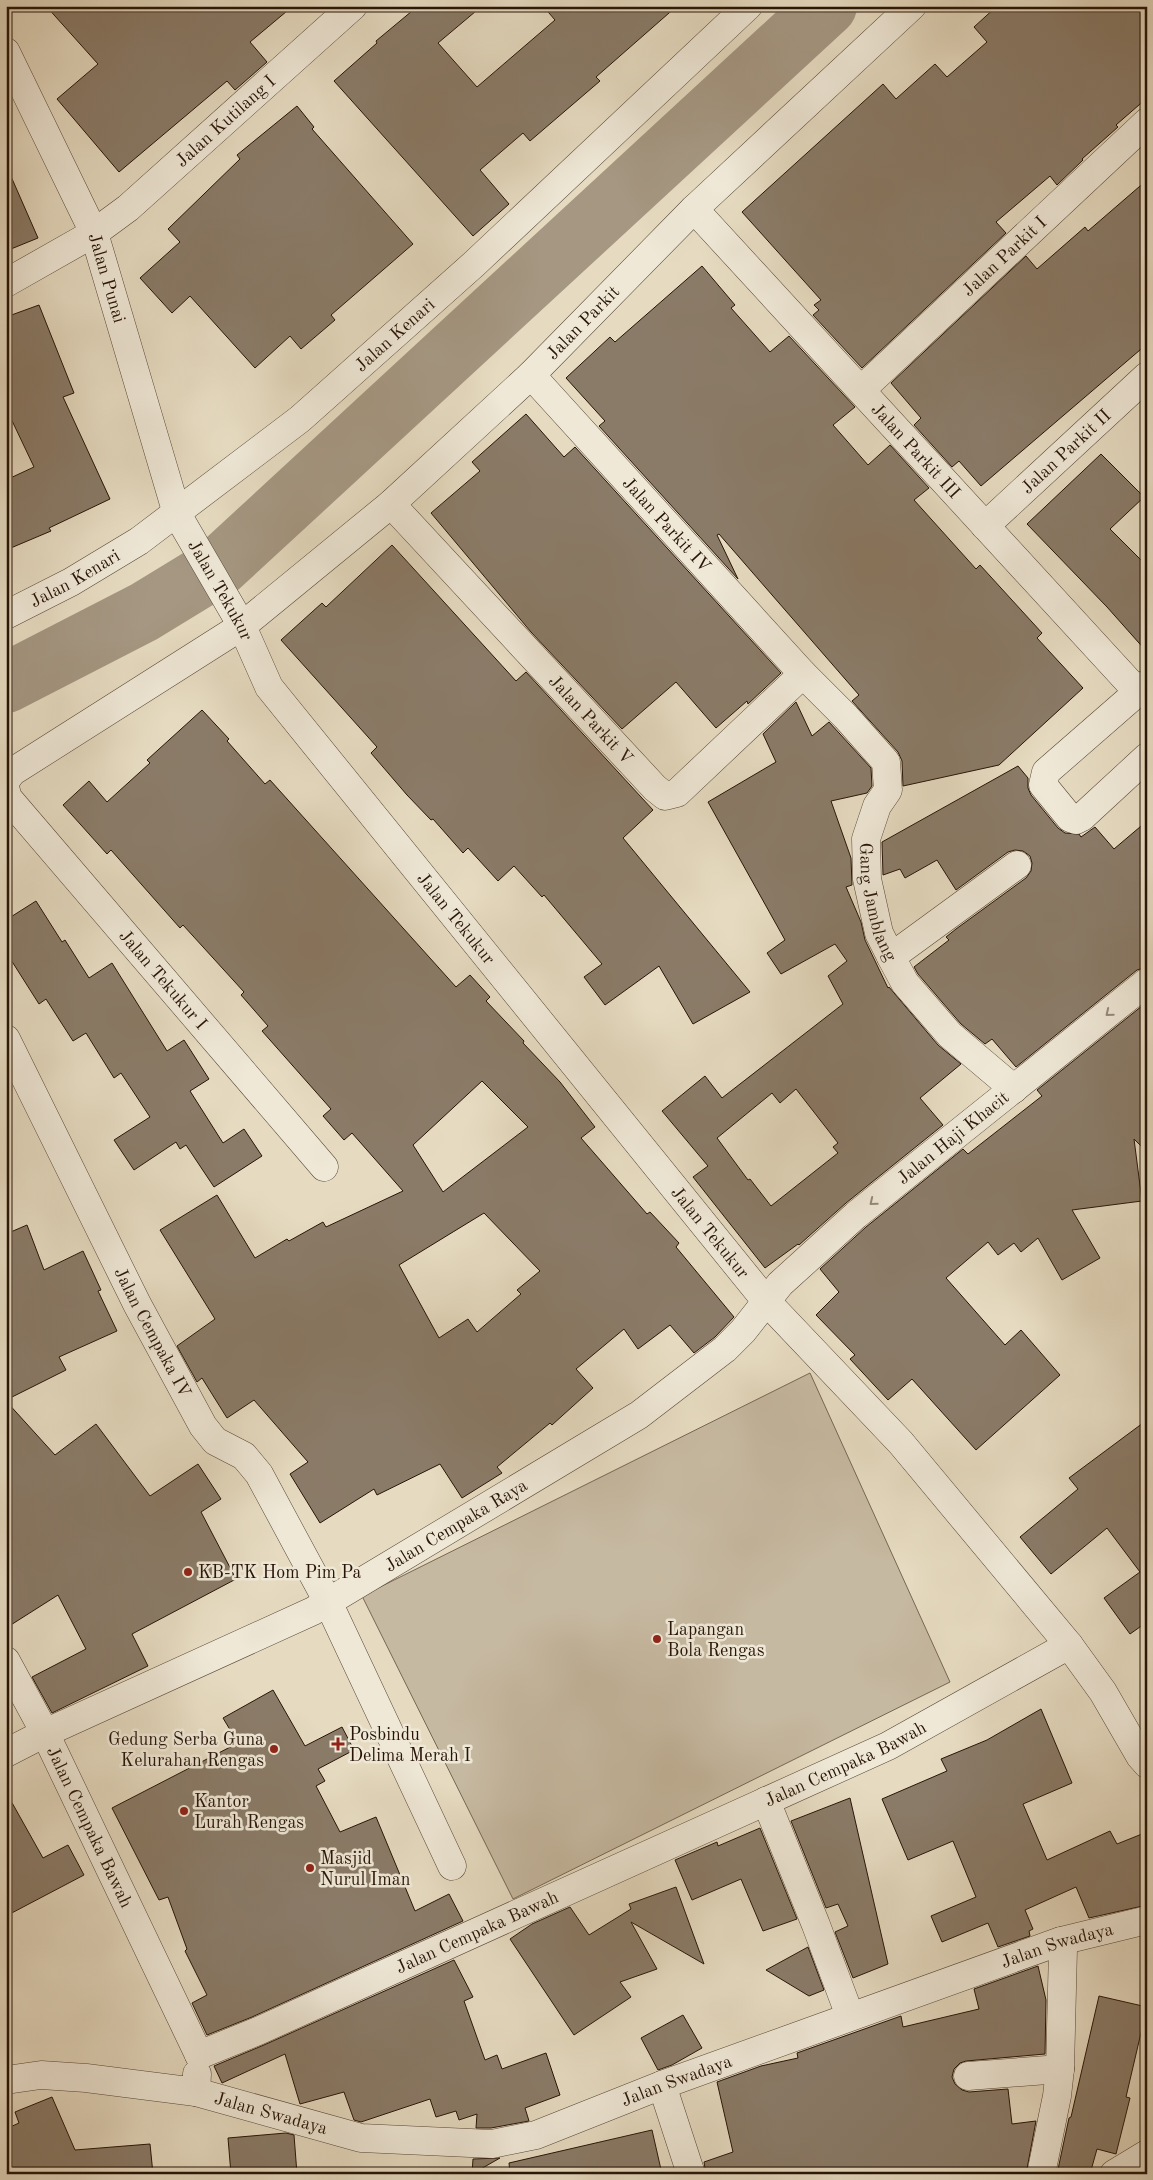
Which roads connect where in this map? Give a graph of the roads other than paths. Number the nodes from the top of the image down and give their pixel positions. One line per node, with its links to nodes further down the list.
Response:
1 (353, 6): 7 (street, Jalan Kutilang I)
2 (748, 6): 13 (street, Jalan Kenari)
3 (912, 6): 6 (street, Jalan Parkit)
4 (6, 52): 7 (street, Jalan Punai)
5 (1147, 122): 11 (street, Jalan Parkit I)
6 (694, 209): 9 (street, Jalan Parkit); 11 (street, Jalan Parkit III)
7 (94, 233): 8 (street, Jalan Kutilang I); 13 (street, Jalan Punai)
8 (6, 283)
9 (531, 375): 12 (street, Jalan Parkit); 17 (street, Jalan Parkit IV)
10 (1147, 376): 14 (street, Jalan Parkit II)
11 (861, 390): 14 (street, Jalan Parkit III)
12 (391, 504): 16 (street, Jalan Parkit); 17 (street, Jalan Parkit V)
13 (181, 523): 15 (street, Jalan Kenari); 16 (street, Jalan Tekukur)
14 (985, 526): 18 (street, Jalan Parkit III)
15 (6, 615)
16 (242, 626): 20 (street); 28 (street, Jalan Tekukur)
17 (803, 674): 23 (street, Gang Jamblang)
18 (1142, 688): 19 (street)
19 (1147, 757)
20 (6, 780)
21 (6, 791): 27 (street, Jalan Tekukur I)
22 (1017, 865): 23 (street)
23 (891, 956): 26 (street, Gang Jamblang)
24 (1145, 987): 26 (street, Jalan Haji Khacit, one-way to 26)
25 (6, 1039): 29 (street, Jalan Cempaka IV)
26 (1014, 1089): 28 (street, Jalan Haji Khacit, one-way to 28)
27 (324, 1167)
28 (766, 1301): 29 (street, Jalan Cempaka Raya); 30 (street, Jalan Tekukur)
29 (328, 1602): 32 (street, Jalan Cempaka Raya); 36 (street, Jalan Cempaka IV)
30 (1069, 1645): 34 (street, Jalan Tekukur); 35 (street, Jalan Cempaka Bawah)
31 (6, 1662): 32 (street, Jalan Cempaka Bawah)
32 (45, 1733): 33 (street, Jalan Cempaka Raya); 40 (street, Jalan Cempaka Bawah)
33 (6, 1753)
34 (1147, 1764)
35 (766, 1801): 39 (street); 40 (street, Jalan Cempaka Bawah)
36 (452, 1866)
37 (1147, 1920): 38 (street, Jalan Swadaya)
38 (1061, 1941): 39 (street, Jalan Swadaya); 41 (street)
39 (850, 2016): 44 (street, Jalan Swadaya)
40 (199, 2055): 45 (street)
41 (1060, 2070): 42 (street); 48 (street)
42 (968, 2076)
43 (6, 2080): 45 (street, Jalan Swadaya)
44 (662, 2085): 45 (street, Jalan Swadaya); 47 (street)
45 (196, 2092)
46 (1147, 2154): 49 (street)
47 (691, 2174)
48 (1040, 2174)
49 (1114, 2174)

